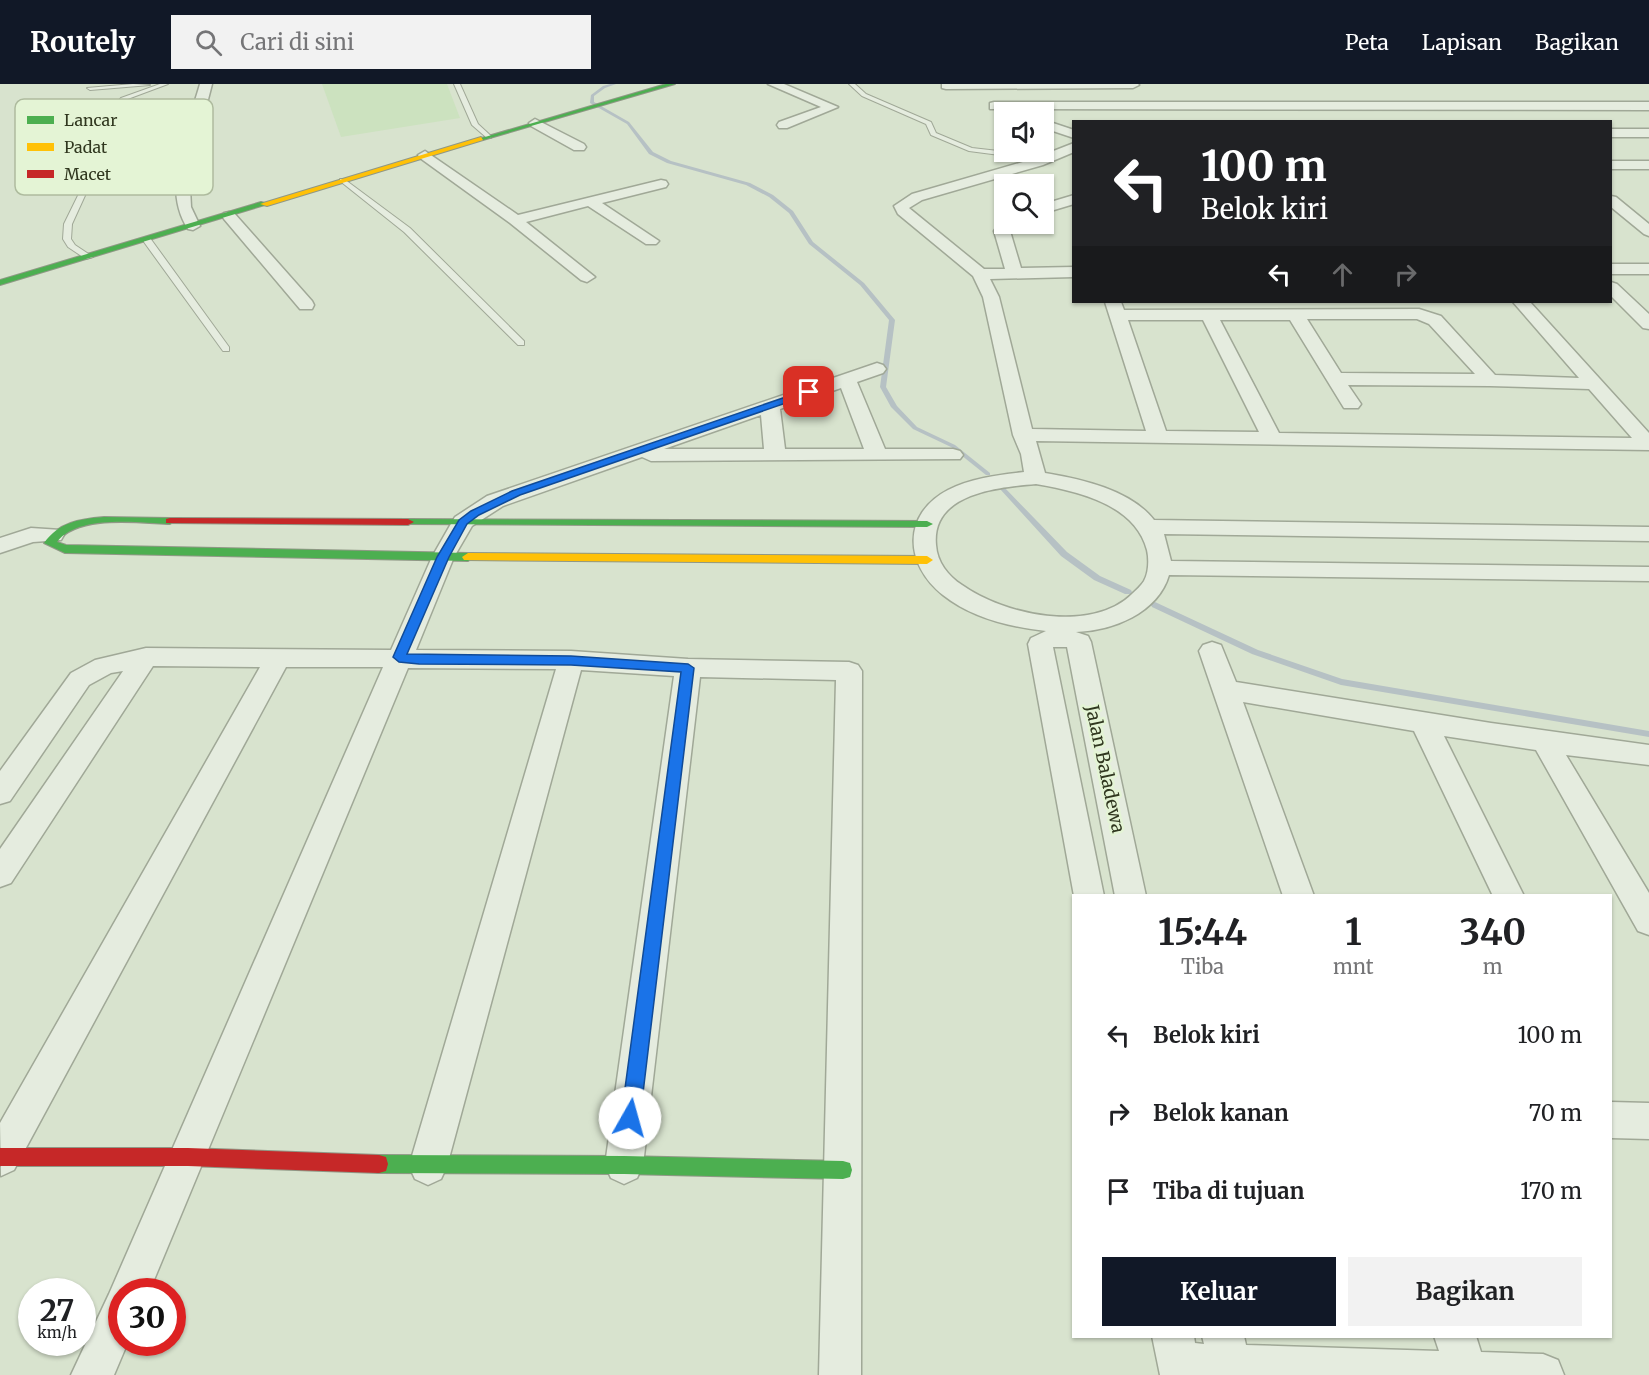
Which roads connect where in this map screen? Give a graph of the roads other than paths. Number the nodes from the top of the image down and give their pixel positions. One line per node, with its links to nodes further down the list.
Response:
1 (165, 84): 10 (lane); 18 (lane)
2 (206, 84): 19 (street)
3 (457, 84): 38 (lane)
4 (672, 84): 33 (street)
5 (774, 84): 34 (street)
6 (852, 84): 42 (lane)
7 (1074, 84): 8 (street); 9 (street)
8 (1133, 84): 24 (street)
9 (948, 85): 20 (street)
10 (90, 88)
11 (1196, 91): 25 (street)
12 (1257, 91): 26 (street)
13 (1319, 91): 22 (street)
14 (1397, 91): 23 (street)
15 (1480, 91): 27 (street)
16 (1546, 95): 28 (street)
17 (1593, 95): 29 (street)
18 (123, 99)
19 (202, 99)
20 (984, 102): 21 (street); 24 (street)
21 (994, 105)
22 (1333, 105): 23 (street); 26 (street)
23 (1413, 105): 27 (street); 32 (street)
24 (1144, 106): 25 (street); 31 (street)
25 (1206, 106): 26 (street)
26 (1269, 106)
27 (1501, 106): 28 (street)
28 (1562, 106): 29 (street)
29 (1609, 106): 30 (street)
30 (1649, 106)
31 (1151, 120)
32 (1428, 120)
33 (535, 123): 38 (street); 41 (street)
34 (783, 125)
35 (1054, 130): 39 (street)
36 (1612, 133): 37 (street)
37 (1649, 133)
38 (489, 137): 44 (street)
39 (1072, 141)
40 (1072, 143): 43 (street)
41 (579, 147)
42 (994, 153)
43 (1054, 153)
44 (425, 155): 48 (street); 57 (street)
45 (1038, 162): 68 (street)
46 (1612, 165): 47 (street)
47 (1647, 166)
48 (342, 180): 56 (street); 78 (lane)
49 (661, 184): 53 (street)
50 (82, 195): 63 (lane)
51 (183, 195): 58 (street)
52 (1612, 201): 59 (street)
53 (591, 202): 57 (street); 62 (street)
54 (1072, 202): 55 (street)
55 (1054, 206)
56 (229, 216): 58 (street); 73 (street)
57 (515, 220): 69 (street)
58 (193, 226): 61 (street)
59 (1648, 229)
60 (1003, 234): 66 (street)
61 (147, 240): 63 (street); 79 (lane)
62 (651, 241)
63 (89, 257): 70 (street)
64 (1612, 269): 65 (street)
65 (1649, 269)
66 (1014, 272): 67 (street); 68 (street)
67 (1072, 272)
68 (980, 274): 87 (street)
69 (587, 276)
70 (0, 283)
71 (1612, 288): 77 (street)
72 (1522, 303): 84 (street)
73 (306, 305)
74 (1115, 308): 75 (street); 88 (street)
75 (1209, 315): 76 (street); 89 (street)
76 (1296, 315): 82 (street); 83 (street)
77 (1649, 324)
78 (521, 343)
79 (226, 349)
80 (877, 369): 81 (street)
81 (847, 379): 86 (street); 93 (street)
82 (1335, 379): 83 (street); 85 (street)
83 (1490, 380): 84 (street)
84 (1595, 384): 90 (street)
85 (1351, 404)
86 (770, 405): 91 (street); 92 (street)
87 (1023, 435): 88 (street); 95 (street)
88 (1158, 437): 89 (street)
89 (1272, 439): 90 (street)
90 (1648, 444)
91 (629, 455): 92 (street); 96 (street)
92 (775, 455): 93 (street)
93 (877, 455): 94 (street)
94 (953, 455)
95 (1036, 478): 98 (street); 99 (street)
96 (463, 522): 98 (street); 101 (street); 104 (street)
97 (0, 524): 102 (street)
98 (927, 524): 105 (street)
99 (1148, 527): 100 (street); 106 (street)
100 (1649, 534)
101 (53, 535): 102 (street); 104 (street)
102 (23, 538): 103 (street)
103 (0, 546)
104 (443, 557): 105 (street); 110 (street)
105 (927, 560): 106 (street)
106 (1160, 568): 107 (street)
107 (1649, 574)
108 (1212, 651): 114 (street)
109 (146, 657): 111 (street); 118 (street); 119 (street)
110 (399, 657): 111 (street); 112 (street); 126 (street)
111 (278, 658): 125 (street)
112 (571, 660): 113 (street); 128 (street)
113 (688, 668): 127 (street); 129 (street)
114 (1227, 690): 115 (street); 122 (street)
115 (1423, 721): 116 (street); 123 (street)
116 (1546, 744): 117 (street); 124 (street)
117 (1649, 755)
118 (0, 793)
119 (0, 874)
120 (1089, 894): 121 (street, Jalan Baladewa)
121 (1131, 894)
122 (1298, 894)
123 (1508, 894)
124 (1649, 921)
125 (1, 1157): 126 (street)
126 (188, 1157): 128 (street); 130 (street)
127 (624, 1165): 128 (street); 129 (street)
128 (428, 1166)
129 (843, 1170): 136 (street)
130 (135, 1278)
131 (108, 1339): 135 (street)
132 (1178, 1358): 133 (street)
133 (1227, 1359): 134 (street)
134 (1463, 1361): 137 (street)
135 (92, 1375)
136 (840, 1375)
137 (1543, 1375)

